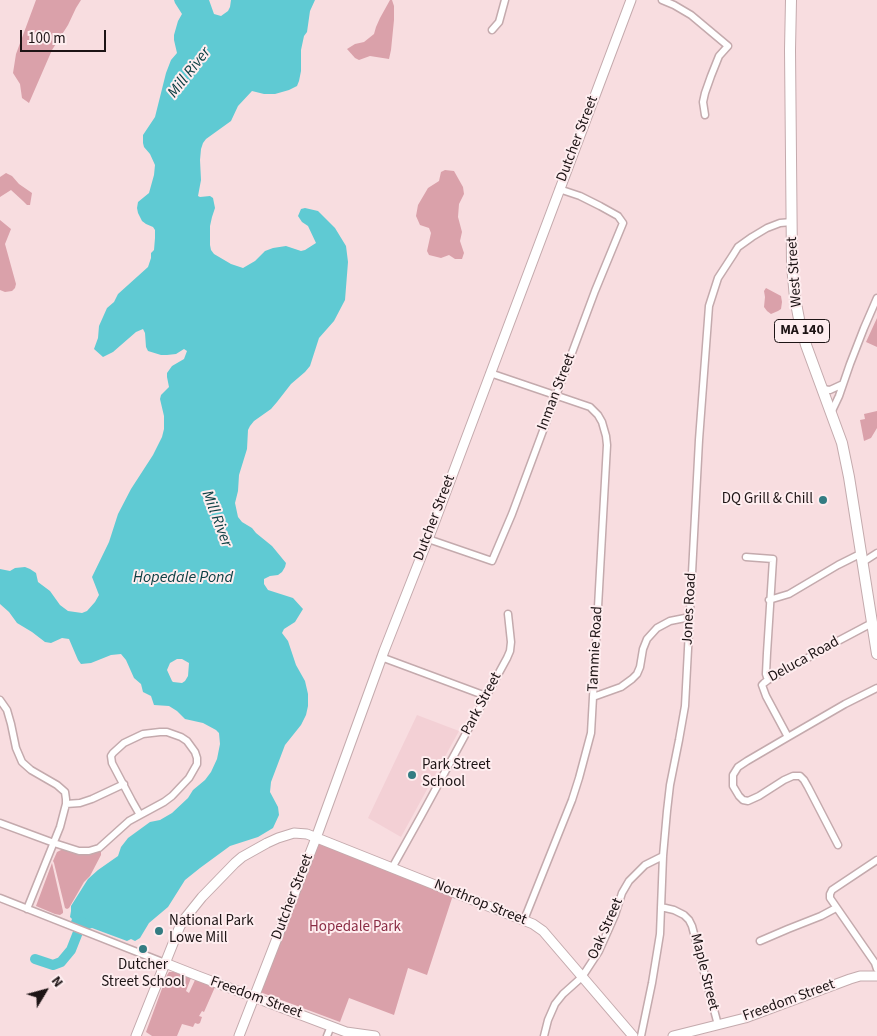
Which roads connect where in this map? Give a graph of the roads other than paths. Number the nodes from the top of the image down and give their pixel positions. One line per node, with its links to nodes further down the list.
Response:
1 (505, 0): 5 (street)
2 (631, 0): 7 (street, Dutcher Street)
3 (662, 0): 6 (street)
4 (791, 0): 8 (main road, West Street / MA 140)
5 (492, 30)
6 (705, 115)
7 (559, 189): 10 (street, Dutcher Street); 13 (street, Inman Street)
8 (792, 222): 12 (main road, West Street / MA 140); 21 (street, Jones Road)
9 (877, 298): 11 (street)
10 (490, 372): 13 (street, Tammie Road); 15 (street, Dutcher Street)
11 (842, 384): 12 (street); 14 (street)
12 (822, 389): 14 (main road, West Street / MA 140)
13 (556, 396): 15 (street, Inman Street); 28 (street, Tammie Road)
14 (831, 413): 18 (main road, West Street / MA 140)
15 (428, 539): 24 (street, Dutcher Street)
16 (877, 553): 18 (street)
17 (746, 557): 19 (street)
18 (862, 557): 19 (street); 22 (main road, West Street / MA 140)
19 (770, 600): 25 (street)
20 (508, 614): 27 (street, Park Street)
21 (690, 617): 28 (street); 38 (street, Jones Road)
22 (872, 623): 23 (main road, West Street / MA 140); 25 (street, Deluca Road)
23 (877, 652)
24 (382, 657): 27 (street); 35 (street, Dutcher Street)
25 (768, 680): 30 (street, Deluca Road)
26 (877, 688): 30 (street)
27 (486, 696): 40 (street, Park Street)
28 (593, 696): 45 (street, Tammie Road)
29 (0, 700): 32 (street)
30 (788, 737): 37 (street)
31 (124, 784): 32 (street); 33 (street); 33 (street)
32 (66, 804): 36 (street)
33 (140, 815): 36 (street)
34 (0, 823): 36 (street)
35 (316, 838): 40 (street, Northrop Street); 47 (street, Northrop Street); 51 (street, Dutcher Street)
36 (54, 843): 44 (street)
37 (838, 845)
38 (663, 856): 42 (street, Jones Road); 50 (street, Oak Street)
39 (877, 860): 43 (street)
40 (392, 868): 45 (street, Northrop Street)
41 (0, 898): 44 (street, Freedom Street)
42 (661, 907): 52 (street, Maple Street); 60 (street, Jones Road)
43 (836, 908): 46 (street); 48 (street)
44 (27, 909): 47 (street, Freedom Street)
45 (524, 920): 50 (street, Northrop Street)
46 (760, 941)
47 (165, 963): 51 (street, Freedom Street); 54 (street, Northrop Street)
48 (877, 969)
49 (877, 976): 52 (street, Freedom Street)
50 (582, 977): 58 (street, Oak Street); 59 (street, Northrop Street)
51 (254, 997): 53 (street, Freedom Street); 55 (street, Dutcher Street)
52 (718, 1025): 61 (street, Freedom Street)
53 (331, 1026): 56 (street); 57 (street, Freedom Street)
54 (138, 1035)
55 (239, 1036)
56 (327, 1036)
57 (375, 1036)
58 (544, 1036)
59 (633, 1036)
60 (641, 1036)
61 (673, 1036)

